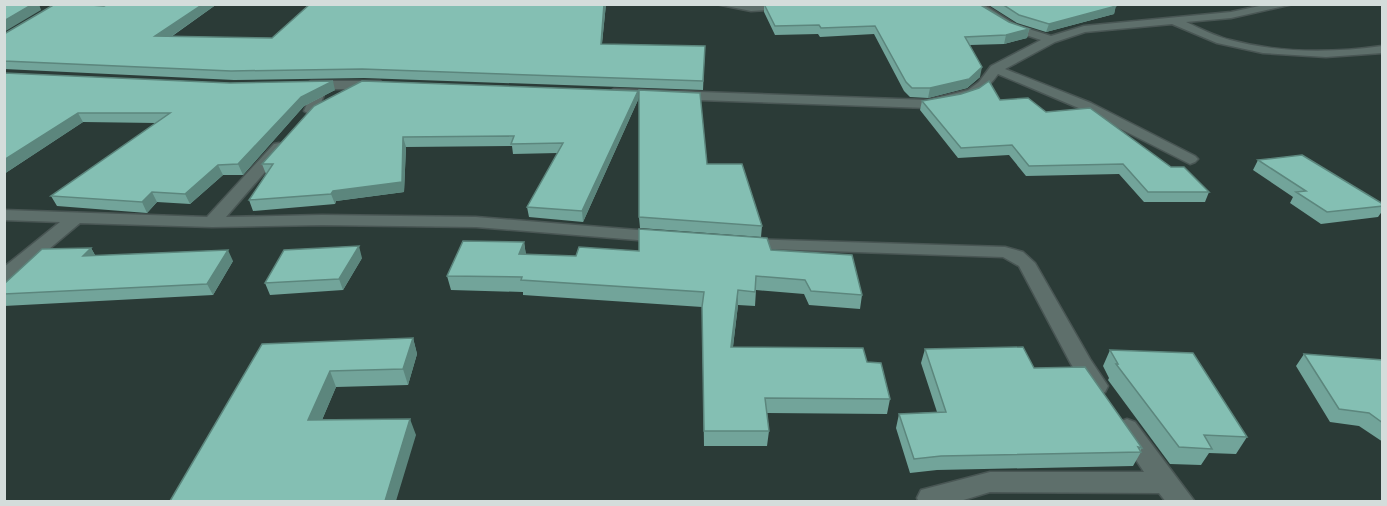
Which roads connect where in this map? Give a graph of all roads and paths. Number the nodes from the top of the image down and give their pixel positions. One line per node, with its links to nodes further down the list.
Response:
1 (721, 4): 2 (street)
2 (816, 4)
3 (1288, 4): 5 (street)
4 (973, 5): 6 (street)
5 (1174, 21): 6 (street); 7 (street)
6 (1051, 40): 8 (street)
7 (1383, 50)
8 (995, 69): 13 (street); 15 (street)
9 (364, 84): 11 (street); 11 (street); 12 (street)
10 (299, 85): 11 (street)
11 (321, 85)
12 (399, 85)
13 (598, 92)
14 (288, 137): 18 (street)
15 (1190, 159)
16 (4, 215): 17 (street)
17 (76, 217): 18 (street); 21 (street)
18 (212, 222): 19 (street)
19 (674, 238)
20 (732, 243): 22 (street)
21 (4, 277)
22 (1165, 483): 23 (street); 24 (street)
23 (930, 498)
24 (1182, 501)

